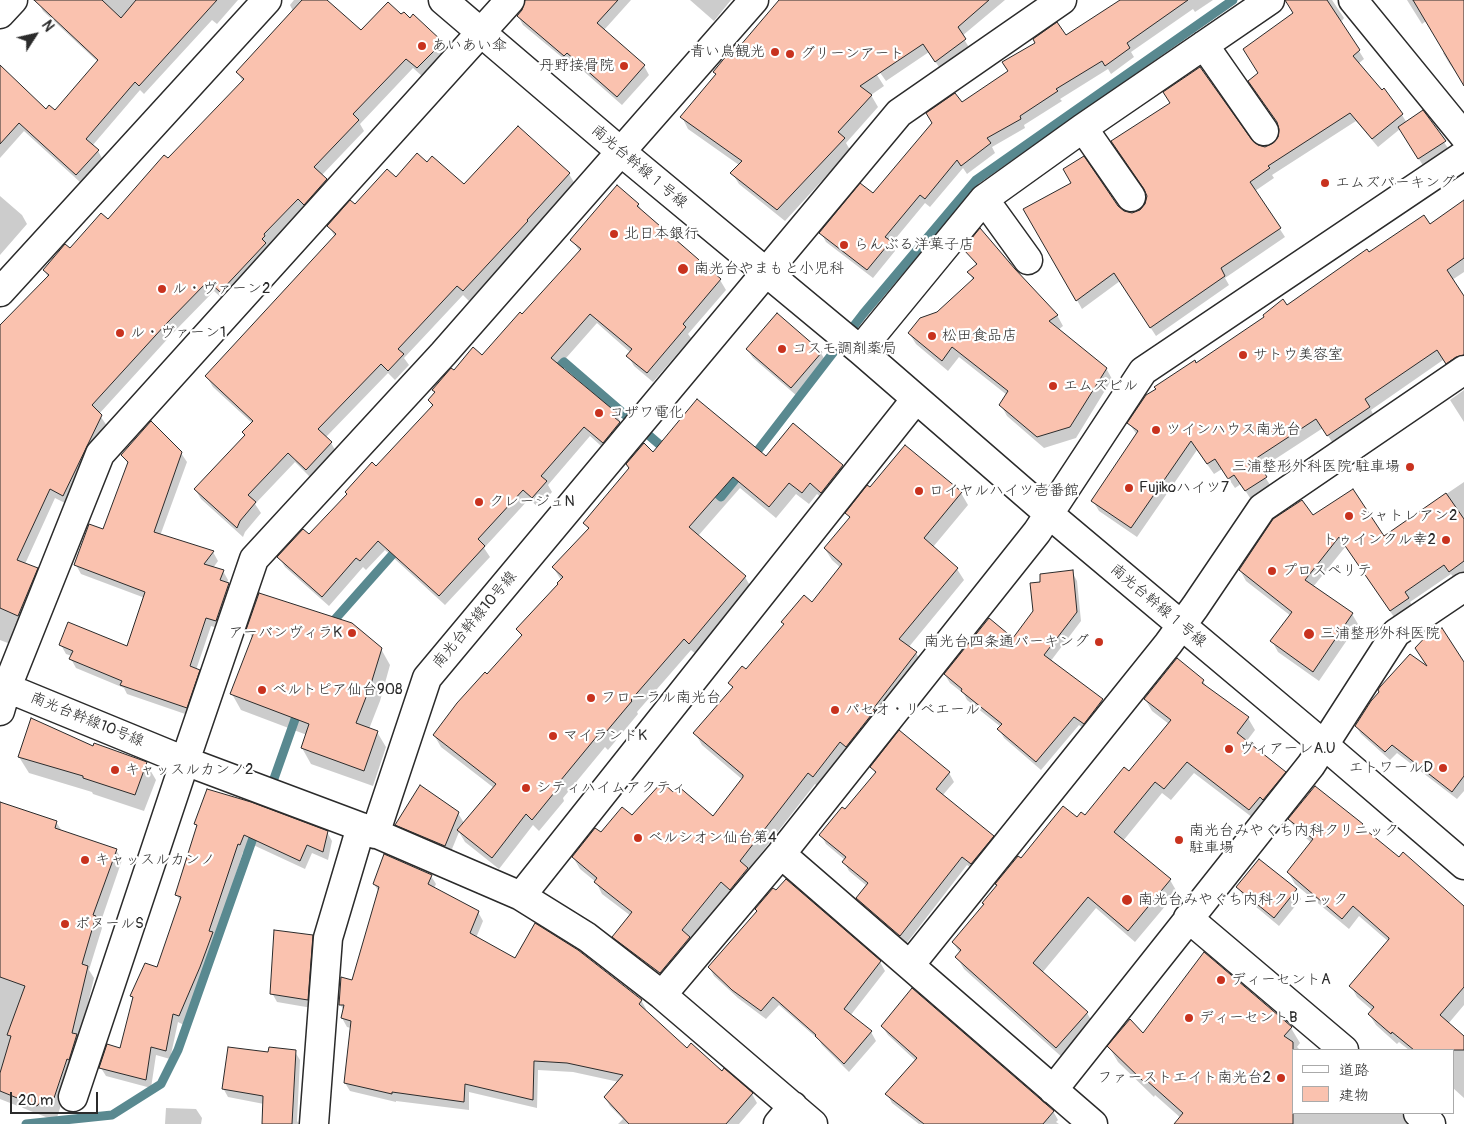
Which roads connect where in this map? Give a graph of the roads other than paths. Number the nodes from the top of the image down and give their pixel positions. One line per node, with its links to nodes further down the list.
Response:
1 (13, 0): 9 (street)
2 (267, 0): 21 (street)
3 (443, 0): 10 (street, 南光台幹線１号線)
4 (510, 0): 10 (street)
5 (754, 0): 15 (street)
6 (1062, 0): 20 (street)
7 (1270, 0): 11 (street)
8 (1353, 0): 14 (street)
9 (0, 14)
10 (481, 32): 15 (street, 南光台幹線１号線); 28 (street)
11 (1204, 45): 12 (street); 13 (street)
12 (1083, 128): 17 (street); 18 (street)
13 (1264, 131)
14 (1464, 136)
15 (620, 151): 20 (street, 南光台幹線１号線); 30 (street)
16 (1464, 155): 25 (street)
17 (1131, 197)
18 (984, 199): 19 (street); 22 (street)
19 (1028, 260)
20 (765, 273): 22 (street, 南光台幹線１号線); 31 (street, 南光台幹線10号線)
21 (0, 292)
22 (850, 342): 24 (street, 南光台幹線１号線)
23 (1464, 370): 27 (street)
24 (916, 398): 25 (street, 南光台幹線１号線); 34 (street)
25 (1049, 514): 27 (street, 南光台幹線１号線); 32 (street)
26 (1464, 587): 29 (street)
27 (1182, 625): 29 (street, 南光台幹線１号線); 36 (street)
28 (2, 694): 30 (street, 南光台幹線10号線)
29 (1323, 744): 33 (street, 南光台幹線１号線); 35 (street)
30 (185, 761): 31 (street, 南光台幹線10号線); 40 (street)
31 (368, 831): 34 (street, 南光台幹線10号線); 43 (street, 南光台幹線10号線)
32 (781, 854): 36 (street); 37 (street)
33 (1462, 859)
34 (520, 896): 37 (street, 南光台幹線10号線)
35 (1188, 918): 38 (street); 39 (street)
36 (910, 965): 39 (street)
37 (662, 995): 42 (street, 南光台幹線10号線)
38 (1343, 1049)
39 (1053, 1090): 45 (street)
40 (73, 1096)
41 (1419, 1114): 46 (street)
42 (785, 1115): 44 (street, 南光台幹線10号線)
43 (314, 1124)
44 (813, 1124)
45 (1093, 1124)
46 (1431, 1124)

